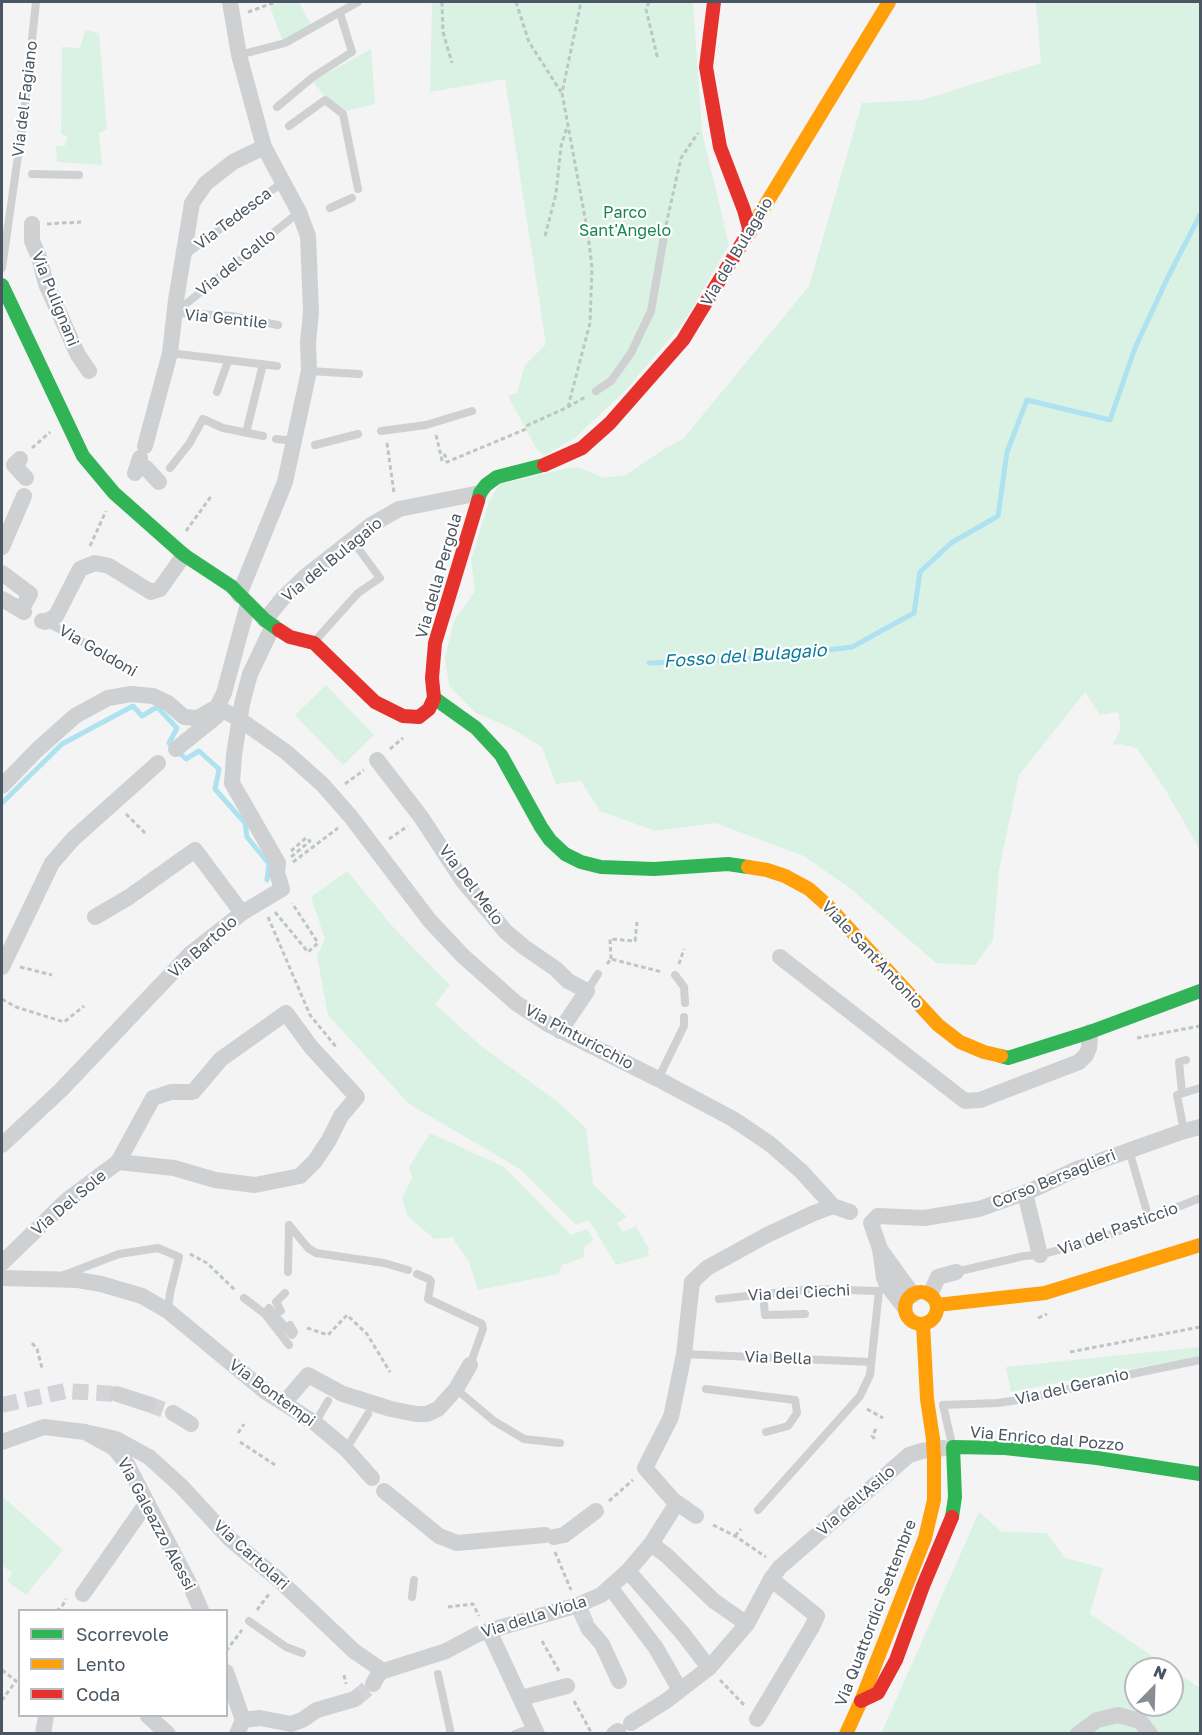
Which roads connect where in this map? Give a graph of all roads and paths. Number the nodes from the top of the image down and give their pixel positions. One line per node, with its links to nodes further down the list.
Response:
1 (36, 2): 21 (lane, Via del Fagiano)
2 (276, 2): 10 (path)
3 (358, 2): 11 (lane)
4 (442, 2): 14 (path)
5 (516, 2): 15 (path)
6 (581, 2): 15 (path)
7 (649, 2): 13 (path)
8 (714, 2): 17 (main road)
9 (889, 2): 29 (main road, Via del Bulagaio)
10 (231, 9): 12 (street)
11 (340, 13): 12 (lane); 16 (lane)
12 (239, 56): 20 (street)
13 (658, 60)
14 (452, 63)
15 (562, 93): 18 (path)
16 (277, 107)
17 (714, 109): 29 (main road); 31 (path)
18 (568, 125): 30 (path); 46 (path)
19 (289, 126): 24 (lane)
20 (266, 143): 23 (street); 32 (street)
21 (24, 174): 22 (lane); 33 (lane, Via del Fagiano)
22 (79, 175)
23 (283, 182): 27 (street); 32 (lane, Via Tedesca)
24 (357, 189)
25 (352, 198): 26 (lane)
26 (330, 208)
27 (304, 217): 35 (lane, Via del Gallo); 41 (street)
28 (32, 225): 42 (street, Via Pulignani)
29 (750, 232): 62 (main road, Via del Bulagaio)
30 (546, 236)
31 (664, 236): 44 (lane)
32 (183, 256): 35 (street)
33 (2, 268)
34 (2, 285): 48 (main road)
35 (174, 314): 36 (lane, Via Gentile); 37 (street)
36 (278, 325)
37 (170, 353): 38 (lane); 60 (street)
38 (228, 361): 39 (lane); 45 (lane)
39 (263, 364): 40 (lane); 51 (lane)
40 (277, 366)
41 (310, 370): 43 (lane); 55 (street)
42 (89, 371)
43 (359, 374)
44 (596, 391): 46 (path)
45 (217, 392)
46 (568, 407): 49 (path)
47 (472, 411): 49 (lane)
48 (64, 419): 57 (path); 61 (main road)
49 (433, 423): 50 (lane)
50 (383, 431): 65 (path)
51 (246, 433): 53 (lane); 58 (lane)
52 (358, 434): 56 (lane)
53 (263, 436)
54 (276, 440): 55 (lane)
55 (295, 441): 71 (street)
56 (315, 445)
57 (20, 459): 59 (street)
58 (170, 468)
59 (26, 478)
60 (159, 482)
61 (114, 493): 68 (main road); 69 (path)
62 (480, 493): 65 (street, Via del Bulagaio); 77 (main road, Via della Pergola)
63 (212, 495): 68 (path)
64 (24, 496): 67 (street)
65 (399, 509): 66 (street, Via del Bulagaio)
66 (352, 540): 74 (street, Via del Bulagaio); 75 (lane)
67 (2, 547)
68 (179, 551): 69 (street); 71 (main road)
69 (80, 569): 73 (street)
70 (2, 573): 72 (street)
71 (244, 600): 74 (main road); 78 (street)
72 (2, 602)
73 (44, 621): 76 (lane, Via Goldoni)
74 (269, 623): 75 (main road); 79 (street, Via del Bulagaio)
75 (314, 643): 77 (main road)
76 (125, 665)
77 (434, 698): 110 (main road, Viale Sant'Antonio)
78 (220, 709): 79 (street, Via Pinturicchio); 80 (street); 83 (street)
79 (239, 720): 85 (street, Via Pinturicchio); 89 (street)
80 (176, 749)
81 (376, 760): 86 (street, Via Del Melo)
82 (158, 763): 84 (street)
83 (2, 786)
84 (114, 802): 87 (path); 97 (street)
85 (351, 817): 88 (street, Via Pinturicchio); 89 (path)
86 (421, 817): 88 (path); 101 (street, Via Del Melo)
87 (146, 834)
88 (375, 849): 109 (street, Via Pinturicchio)
89 (278, 863): 90 (street)
90 (282, 888): 91 (street, Via Bartolo); 104 (path)
91 (242, 913): 92 (street); 118 (street, Via Bartolo)
92 (95, 917)
93 (637, 922): 96 (path)
94 (684, 949): 100 (path)
95 (780, 957): 110 (street)
96 (611, 960): 98 (path); 100 (path)
97 (3, 964): 99 (path)
98 (598, 974): 101 (lane)
99 (52, 975)
100 (675, 975): 105 (lane)
101 (587, 991): 109 (street)
102 (1200, 991): 110 (main road, Viale Sant'Antonio)
103 (2, 999): 106 (path)
104 (306, 1001)
105 (685, 1003)
106 (84, 1006)
107 (684, 1017): 113 (lane)
108 (1200, 1026): 111 (path)
109 (560, 1031): 113 (street, Via Pinturicchio)
110 (1090, 1032)
111 (1134, 1039)
112 (1186, 1060): 115 (lane)
113 (658, 1078): 123 (street, Via Pinturicchio)
114 (1200, 1088): 115 (lane)
115 (1182, 1093): 117 (lane)
116 (1200, 1126): 117 (street, Corso Bersaglieri)
117 (1184, 1131): 119 (street, Corso Bersaglieri)
118 (2, 1145)
119 (1129, 1150): 121 (street, Corso Bersaglieri); 125 (lane)
120 (118, 1162): 120 (street, Via Del Sole); 128 (street, Via Del Sole)
121 (1025, 1193): 124 (street, Corso Bersaglieri); 127 (street)
122 (1200, 1198): 125 (lane, Via del Pasticcio)
123 (833, 1206): 124 (street, Via Pinturicchio); 152 (street)
124 (860, 1216): 136 (street)
125 (1149, 1219): 127 (lane, Via del Pasticcio)
126 (1200, 1245): 141 (main road)
127 (1040, 1255): 131 (lane, Via del Pasticcio)
128 (2, 1263)
129 (207, 1263): 139 (path)
130 (408, 1270): 132 (lane)
131 (960, 1271): 141 (street, Via del Pasticcio)
132 (288, 1272)
133 (417, 1274): 155 (lane)
134 (2, 1278): 135 (street, Via Bontempi)
135 (56, 1279): 142 (street, Via Bontempi); 142 (lane)
136 (889, 1284): 138 (lane, Via dei Ciechi); 141 (street); 154 (lane)
137 (285, 1293): 143 (lane)
138 (763, 1294): 140 (lane, Via dei Ciechi); 145 (lane)
139 (244, 1298): 144 (lane)
140 (719, 1299)
141 (921, 1301): 146 (main road); 146 (main road)
142 (168, 1311): 163 (street, Via Bontempi)
143 (281, 1311)
144 (266, 1314): 148 (lane); 150 (lane)
145 (805, 1314)
146 (923, 1324): 222 (main road, Via Quattordici Settembre, bridge)
147 (1200, 1327): 151 (path)
148 (292, 1328): 157 (path)
149 (32, 1343): 156 (path)
150 (289, 1345)
151 (1070, 1352)
152 (684, 1354): 154 (lane, Via Bella); 182 (street)
153 (1200, 1360): 179 (lane, Via del Geranio)
154 (872, 1362): 162 (lane)
155 (470, 1365): 158 (street)
156 (42, 1368)
157 (390, 1372)
158 (456, 1389): 163 (street); 178 (lane)
159 (706, 1389): 173 (lane)
160 (117, 1394): 164 (street)
161 (328, 1401): 168 (lane)
162 (855, 1402): 167 (path); 188 (lane)
163 (284, 1403): 168 (street, Via Bontempi)
164 (148, 1404)
165 (173, 1413): 169 (street)
166 (368, 1414): 180 (lane)
167 (883, 1418)
168 (315, 1423): 180 (street, Via Bontempi)
169 (191, 1424)
170 (244, 1424): 174 (path)
171 (876, 1429): 175 (path)
172 (85, 1432): 176 (street, Via Galeazzo Alessi); 187 (street, Via Galeazzo Alessi); 214 (street, Via Cartolari)
173 (766, 1432)
174 (238, 1433)
175 (876, 1440)
176 (2, 1442)
177 (240, 1442): 181 (path)
178 (560, 1443)
179 (953, 1447): 183 (main road, Via Enrico dal Pozzo); 197 (street, Via dell'Asilo); 222 (main road, Via Enrico dal Pozzo)
180 (346, 1449): 184 (street, Via Bontempi)
181 (274, 1465)
182 (645, 1468): 186 (street); 189 (path)
183 (1200, 1474)
184 (372, 1478)
185 (384, 1491): 193 (street)
186 (677, 1503): 190 (street); 195 (street, Via della Viola)
187 (146, 1504): 200 (street); 204 (street, Via Galeazzo Alessi)
188 (758, 1510)
189 (596, 1511): 193 (street)
190 (696, 1516)
191 (713, 1525): 194 (path)
192 (741, 1529): 194 (path)
193 (554, 1536): 203 (path)
194 (735, 1536): 197 (path)
195 (651, 1544): 196 (street, Via della Viola); 206 (street)
196 (628, 1571): 199 (street, Via della Viola); 212 (street)
197 (776, 1573): 206 (street); 225 (street)
198 (414, 1580): 201 (lane)
199 (610, 1587): 203 (street, Via della Viola); 218 (street)
200 (83, 1594)
201 (412, 1597)
202 (448, 1607): 208 (path)
203 (579, 1607): 208 (street, Via della Viola)
204 (200, 1609)
205 (249, 1621): 210 (lane)
206 (747, 1624): 212 (street)
207 (588, 1629): 216 (street)
208 (487, 1631): 211 (street, Via della Viola); 219 (street)
209 (542, 1641): 217 (path)
210 (302, 1653)
211 (436, 1663): 214 (street, Via della Viola); 231 (lane)
212 (709, 1668): 218 (street); 225 (path)
213 (2, 1670): 221 (path)
214 (378, 1677)
215 (228, 1679): 226 (street)
216 (619, 1681)
217 (567, 1686): 219 (street); 233 (path)
218 (680, 1690): 227 (street)
219 (521, 1698): 228 (street)
220 (355, 1699): 226 (street)
221 (2, 1700)
222 (861, 1701): 234 (main road, Via Quattordici Settembre)
223 (46, 1717): 229 (street)
224 (149, 1717): 230 (street)
225 (759, 1721)
226 (240, 1726)
227 (621, 1729)
228 (535, 1731): 232 (lane)
229 (43, 1734)
230 (168, 1734)
231 (451, 1734)
232 (515, 1734)
233 (592, 1734)
234 (846, 1734)
235 (1078, 1734): 236 (street)
236 (1150, 1734)

